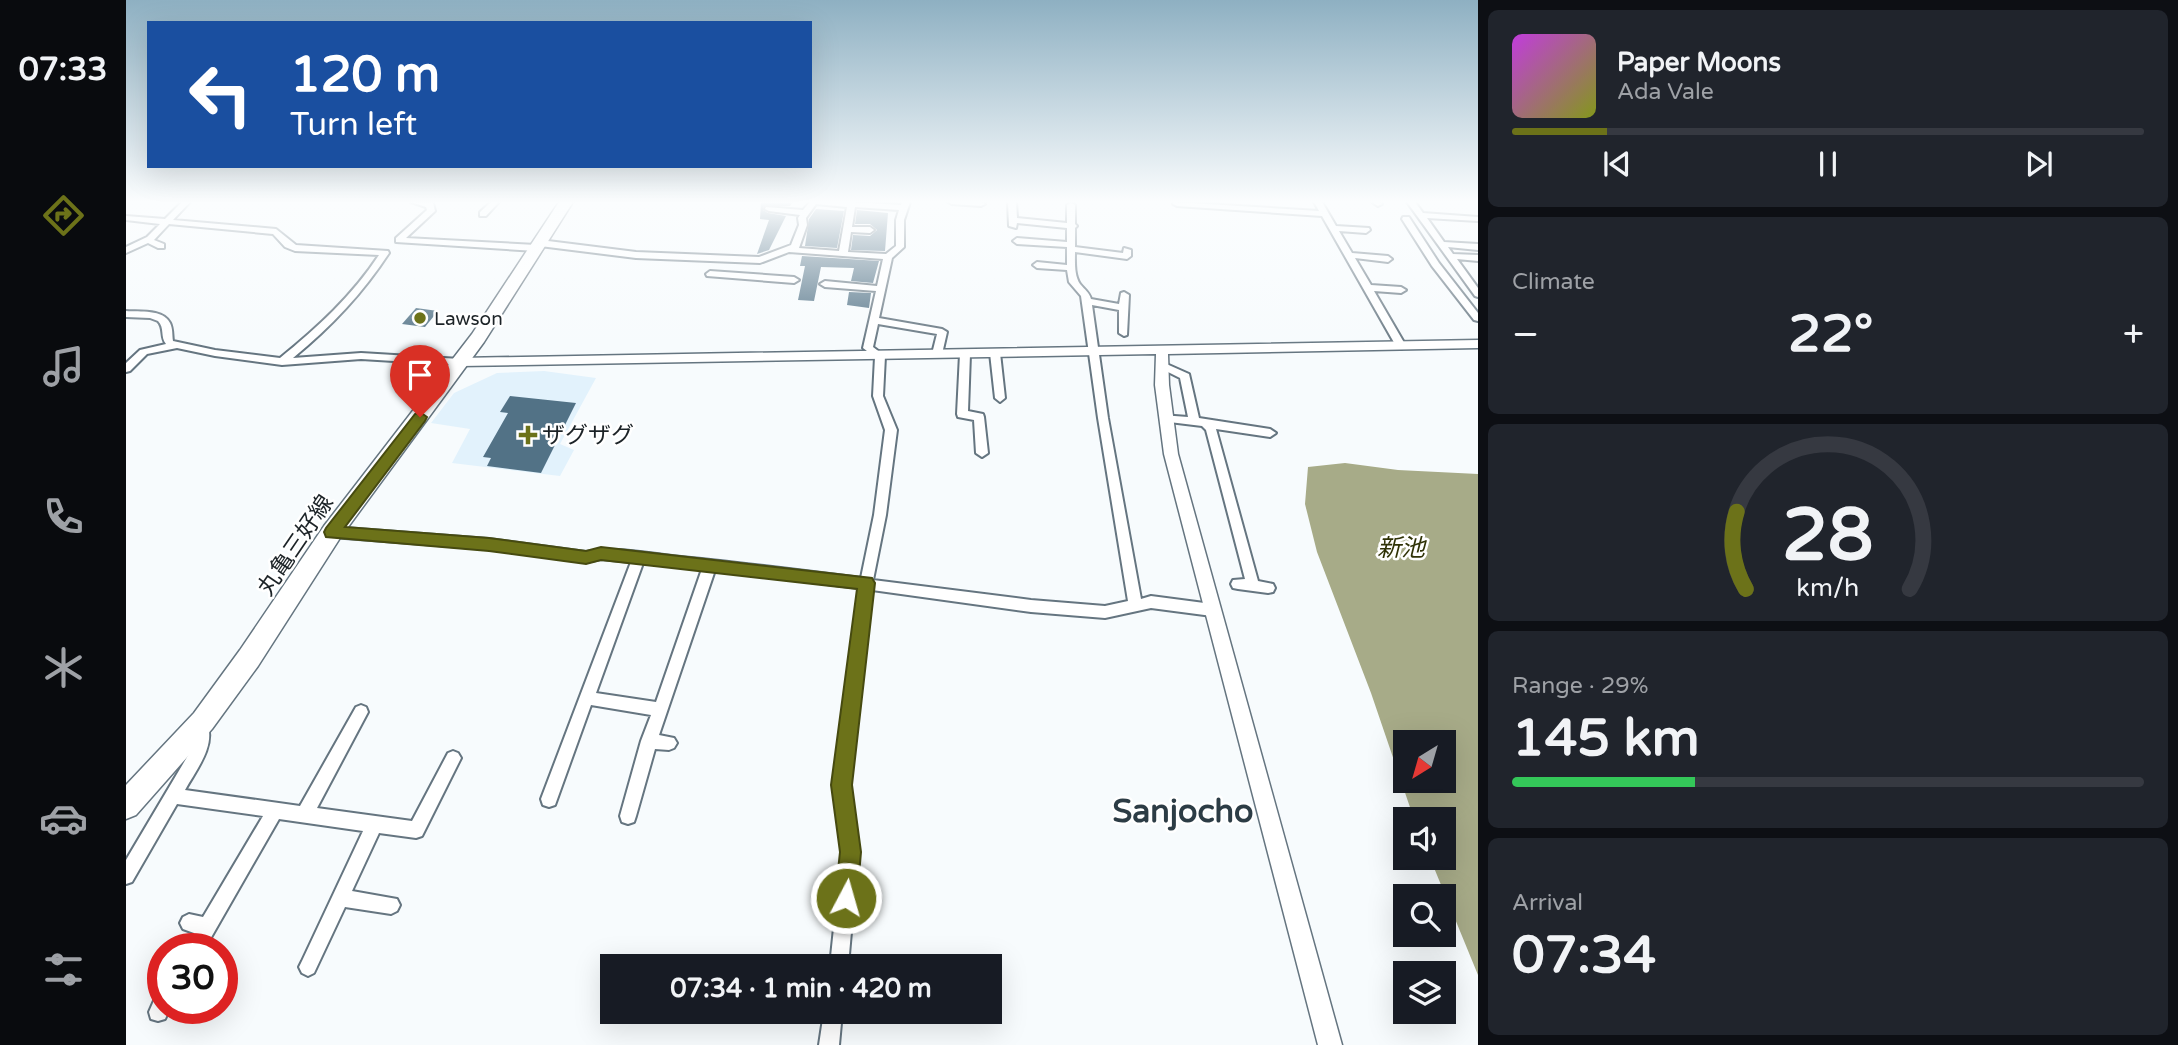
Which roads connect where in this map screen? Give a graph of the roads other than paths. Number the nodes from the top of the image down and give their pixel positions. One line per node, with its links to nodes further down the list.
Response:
1 (1127, 250): 11 (street)
2 (345, 251): 15 (street)
3 (387, 251): 15 (street)
4 (535, 251): 52 (main road, 丸亀三好線)
5 (590, 251): 22 (street)
6 (788, 251): 22 (street)
7 (800, 251): 16 (street)
8 (844, 251): 16 (street)
9 (895, 251): 19 (street)
10 (1071, 251): 26 (street)
11 (1094, 251)
12 (1346, 251): 17 (street)
13 (1426, 251): 23 (street)
14 (1447, 251): 18 (street)
15 (385, 253): 51 (street)
16 (843, 254): 19 (street)
17 (1349, 255): 21 (street); 31 (street)
18 (1451, 256): 20 (street); 25 (street)
19 (888, 257): 32 (street)
20 (1478, 258)
21 (1388, 259)
22 (749, 260): 28 (street)
23 (1435, 264): 25 (street); 39 (street)
24 (1037, 265): 26 (street)
25 (1458, 265): 34 (street)
26 (1071, 268): 36 (street)
27 (710, 274): 28 (street)
28 (744, 277): 29 (street)
29 (794, 280)
30 (825, 284): 32 (street)
31 (1367, 288): 33 (street); 44 (street)
32 (881, 289): 40 (street)
33 (1401, 290)
34 (1478, 294)
35 (1124, 295): 37 (street)
36 (1086, 301): 37 (street); 45 (street)
37 (1124, 308): 41 (street)
38 (126, 314): 43 (street)
39 (1477, 318)
40 (874, 320): 47 (street); 49 (street)
41 (1124, 333)
42 (1478, 344): 44 (street)
43 (177, 345): 51 (street); 53 (street)
44 (1401, 346): 50 (street)
45 (1094, 351): 46 (street); 50 (street); 66 (street)
46 (995, 353): 48 (street); 54 (street)
47 (937, 354): 48 (street); 49 (street)
48 (965, 354): 58 (street)
49 (880, 356): 52 (street); 62 (street)
50 (1162, 357): 55 (street); 56 (street)
51 (282, 362): 52 (street)
52 (460, 362): 59 (main road, 丸亀三好線)
53 (126, 369)
54 (1000, 398)
55 (1165, 418): 56 (street); 67 (street)
56 (1200, 423): 57 (street); 64 (street)
57 (1270, 433)
58 (982, 453)
59 (332, 532): 60 (street); 71 (main road, 丸亀三好線)
60 (639, 557): 61 (street); 68 (street)
61 (710, 564): 62 (street); 69 (street)
62 (866, 583): 66 (street); 88 (street)
63 (1238, 584): 64 (street)
64 (1253, 586): 65 (street)
65 (1268, 588)
66 (1135, 604): 67 (street)
67 (1212, 610): 92 (street)
68 (587, 698): 69 (street); 76 (street)
69 (660, 710): 72 (street)
70 (361, 712): 79 (street)
71 (203, 721): 75 (street); 77 (main road, 丸亀三好線)
72 (649, 741): 73 (street); 80 (street)
73 (669, 743)
74 (453, 758): 81 (street)
75 (174, 796): 78 (street); 82 (street)
76 (550, 799)
77 (126, 805)
78 (276, 809): 79 (street); 86 (street)
79 (305, 813): 81 (street)
80 (628, 816)
81 (375, 823): 83 (street)
82 (126, 876)
83 (340, 898): 84 (street); 89 (street)
84 (391, 905)
85 (189, 923): 86 (street)
86 (208, 927): 87 (street)
87 (204, 933)
88 (840, 954)
89 (308, 967)
90 (832, 1024): 91 (street)
91 (829, 1045)
92 (1330, 1045)

